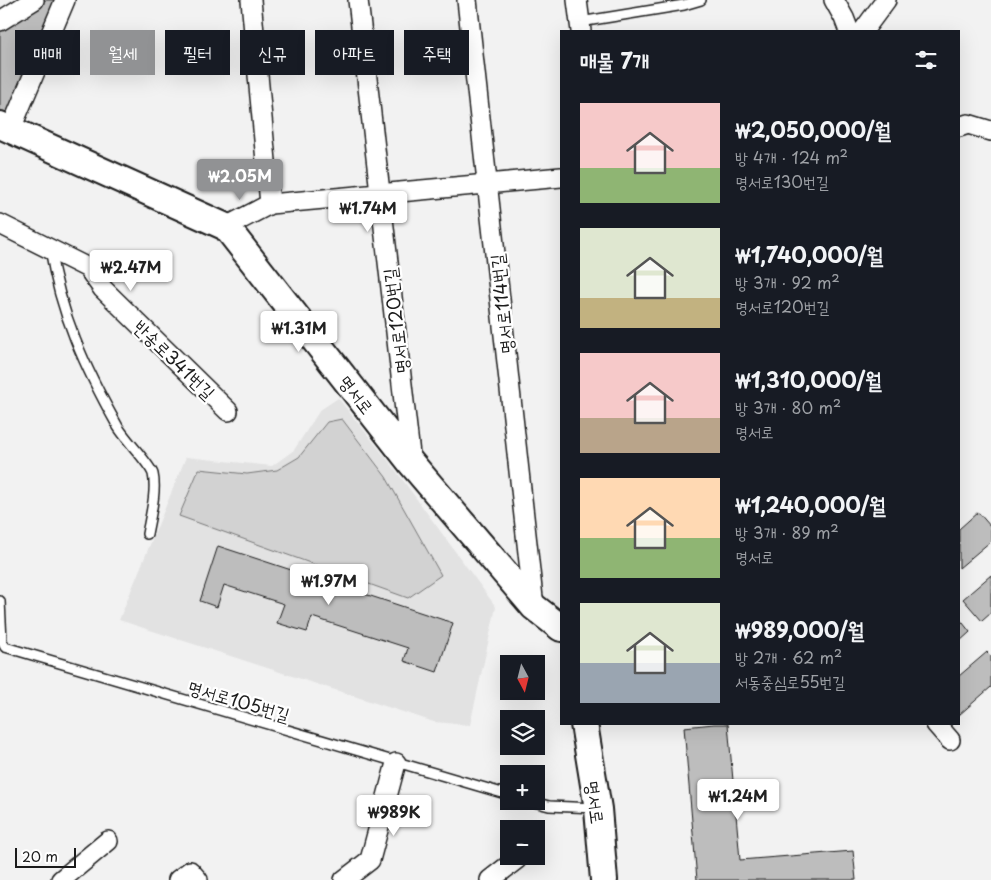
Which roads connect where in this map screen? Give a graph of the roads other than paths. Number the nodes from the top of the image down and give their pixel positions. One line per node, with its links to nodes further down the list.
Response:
1 (34, 0): 10 (street)
2 (65, 0): 15 (street)
3 (251, 0): 20 (street)
4 (358, 0): 19 (street, 명서로120번길)
5 (467, 0): 18 (street, 명서로114번길)
6 (577, 0): 11 (street)
7 (701, 0): 11 (lane)
8 (834, 0): 12 (street)
9 (886, 0): 13 (street)
10 (0, 21)
11 (580, 26)
12 (848, 30)
13 (863, 30)
14 (960, 127): 16 (street)
15 (5, 128): 22 (street, 명서로)
16 (991, 131)
17 (560, 177): 18 (street)
18 (488, 184): 19 (street); 28 (street, 명서로114번길)
19 (380, 194): 20 (street); 25 (street, 명서로120번길)
20 (270, 204): 22 (street)
21 (0, 224): 23 (street, 반송로341번길)
22 (226, 227): 25 (street, 명서로)
23 (50, 247): 24 (street, 반송로341번길); 26 (lane)
24 (228, 411)
25 (411, 463): 28 (street, 명서로)
26 (148, 534)
27 (0, 601): 33 (lane, 명서로105번길)
28 (534, 607): 29 (street, 명서로)
29 (560, 627)
30 (584, 725): 36 (street, 명서로)
31 (937, 725): 32 (street)
32 (950, 740)
33 (396, 763): 34 (lane, 명서로105번길); 42 (street)
34 (500, 792)
35 (545, 805): 36 (lane)
36 (598, 809): 44 (street, 명서로)
37 (108, 840): 39 (street)
38 (510, 865): 43 (street)
39 (61, 880)
40 (178, 880): 41 (street)
41 (198, 880)
42 (344, 880)
43 (490, 880)
44 (604, 880)

